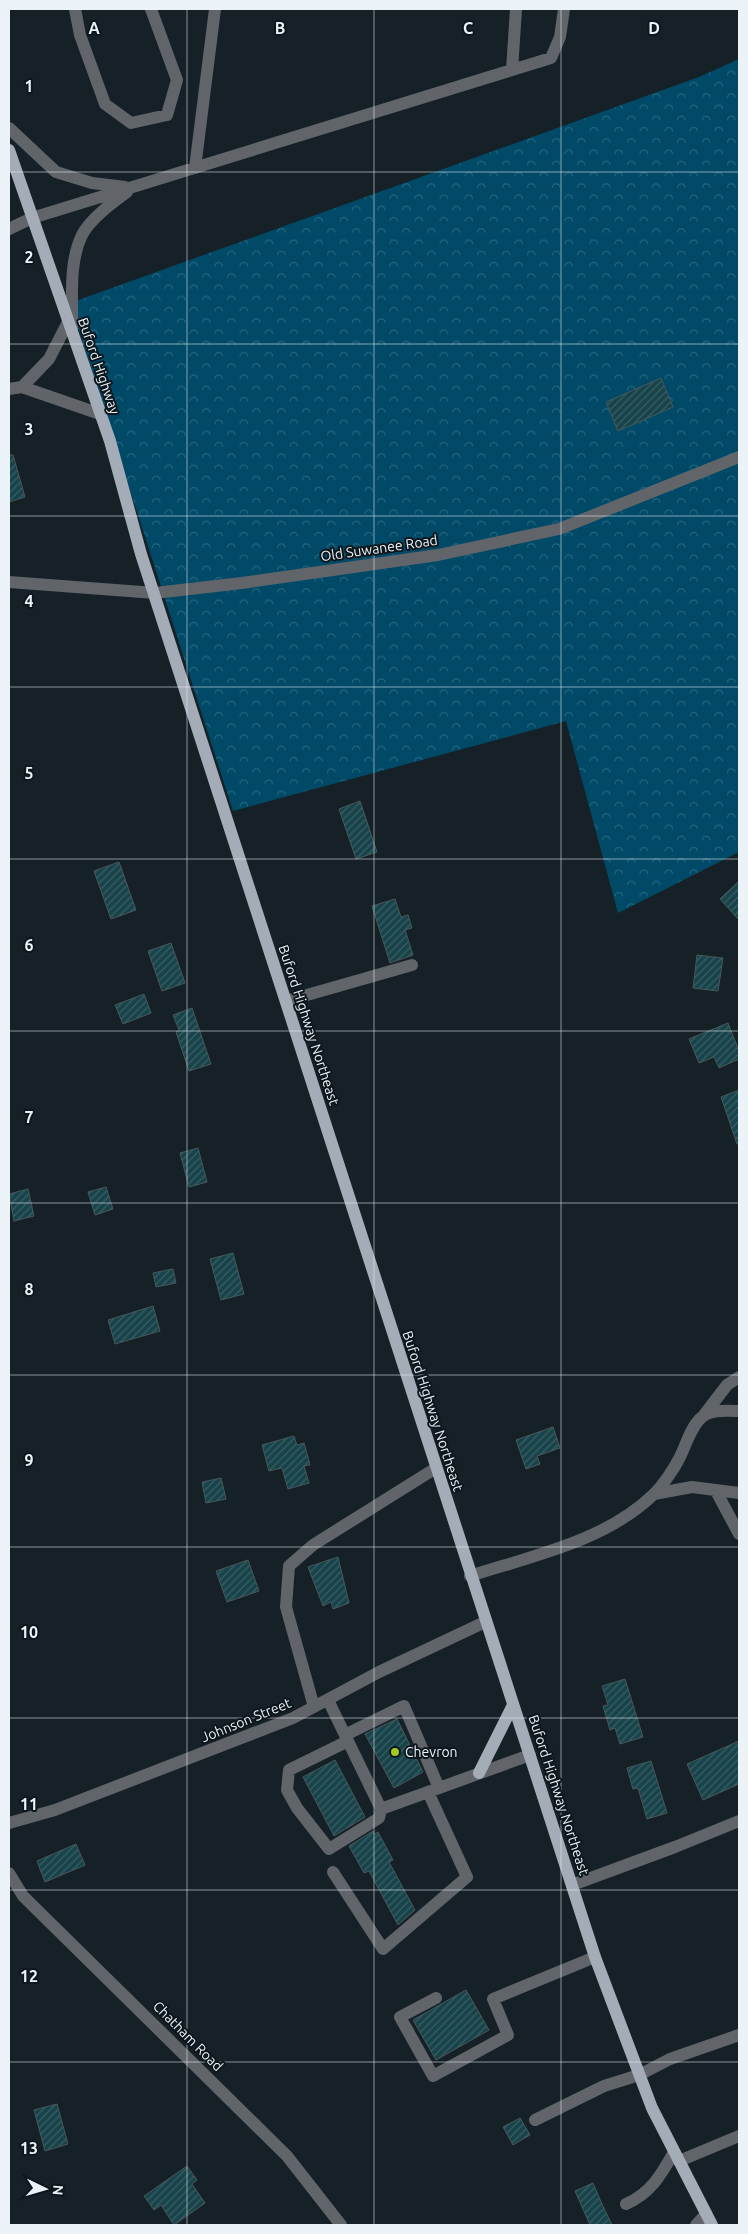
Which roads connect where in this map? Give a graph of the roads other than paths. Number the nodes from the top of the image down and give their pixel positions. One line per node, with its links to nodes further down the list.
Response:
1 (75, 9): 2 (street)
2 (151, 9)
3 (215, 9): 9 (street)
4 (516, 9): 6 (street)
5 (564, 9): 6 (street)
6 (512, 70): 9 (street)
7 (9, 128): 10 (street)
8 (9, 150): 11 (main road, Buford Highway)
9 (195, 168): 10 (street)
10 (133, 187): 11 (street); 13 (street)
11 (32, 218): 12 (street); 13 (main road, Buford Highway)
12 (9, 229)
13 (70, 328): 14 (street); 16 (main road, Buford Highway)
14 (22, 387): 15 (street); 16 (street)
15 (9, 390)
16 (100, 414): 19 (main road, Buford Highway)
17 (739, 457): 19 (street, Old Suwanee Road)
18 (9, 582): 19 (street, Old Suwanee Road)
19 (155, 593): 21 (main road, Buford Highway Northeast)
20 (412, 964): 21 (street)
21 (286, 1001): 25 (main road, Buford Highway Northeast)
22 (739, 1377): 24 (street)
23 (739, 1411): 24 (street)
24 (702, 1417): 27 (street)
25 (436, 1468): 30 (main road, Buford Highway Northeast); 34 (street)
26 (716, 1491): 27 (street); 28 (street); 29 (street)
27 (654, 1494): 30 (street)
28 (739, 1494)
29 (739, 1534)
30 (470, 1576): 31 (main road, Buford Highway Northeast)
31 (485, 1622): 32 (street, Johnson Street); 33 (main road, Buford Highway Northeast)
32 (328, 1700): 34 (street, Johnson Street); 35 (street)
33 (513, 1704): 36 (main road, Buford Highway Northeast); 37 (main road)
34 (314, 1707): 41 (street, Johnson Street)
35 (346, 1738): 38 (street); 39 (street); 39 (street)
36 (530, 1756): 37 (street); 44 (main road, Buford Highway Northeast)
37 (479, 1773): 38 (street)
38 (433, 1790): 39 (street); 42 (street)
39 (381, 1809)
40 (739, 1821): 44 (street)
41 (9, 1823)
42 (333, 1872)
43 (9, 1873): 54 (street, Chatham Road)
44 (572, 1885): 45 (main road, Buford Highway Northeast)
45 (595, 1957): 46 (street); 48 (main road, Buford Highway Northeast)
46 (436, 1998)
47 (739, 2035): 48 (street)
48 (639, 2075): 49 (street); 51 (main road, Buford Highway Northeast)
49 (535, 2120)
50 (739, 2136): 51 (street)
51 (676, 2156): 52 (street); 53 (main road, Buford Highway Northeast)
52 (626, 2204)
53 (709, 2220): 55 (street)
54 (342, 2225)
55 (696, 2225)

